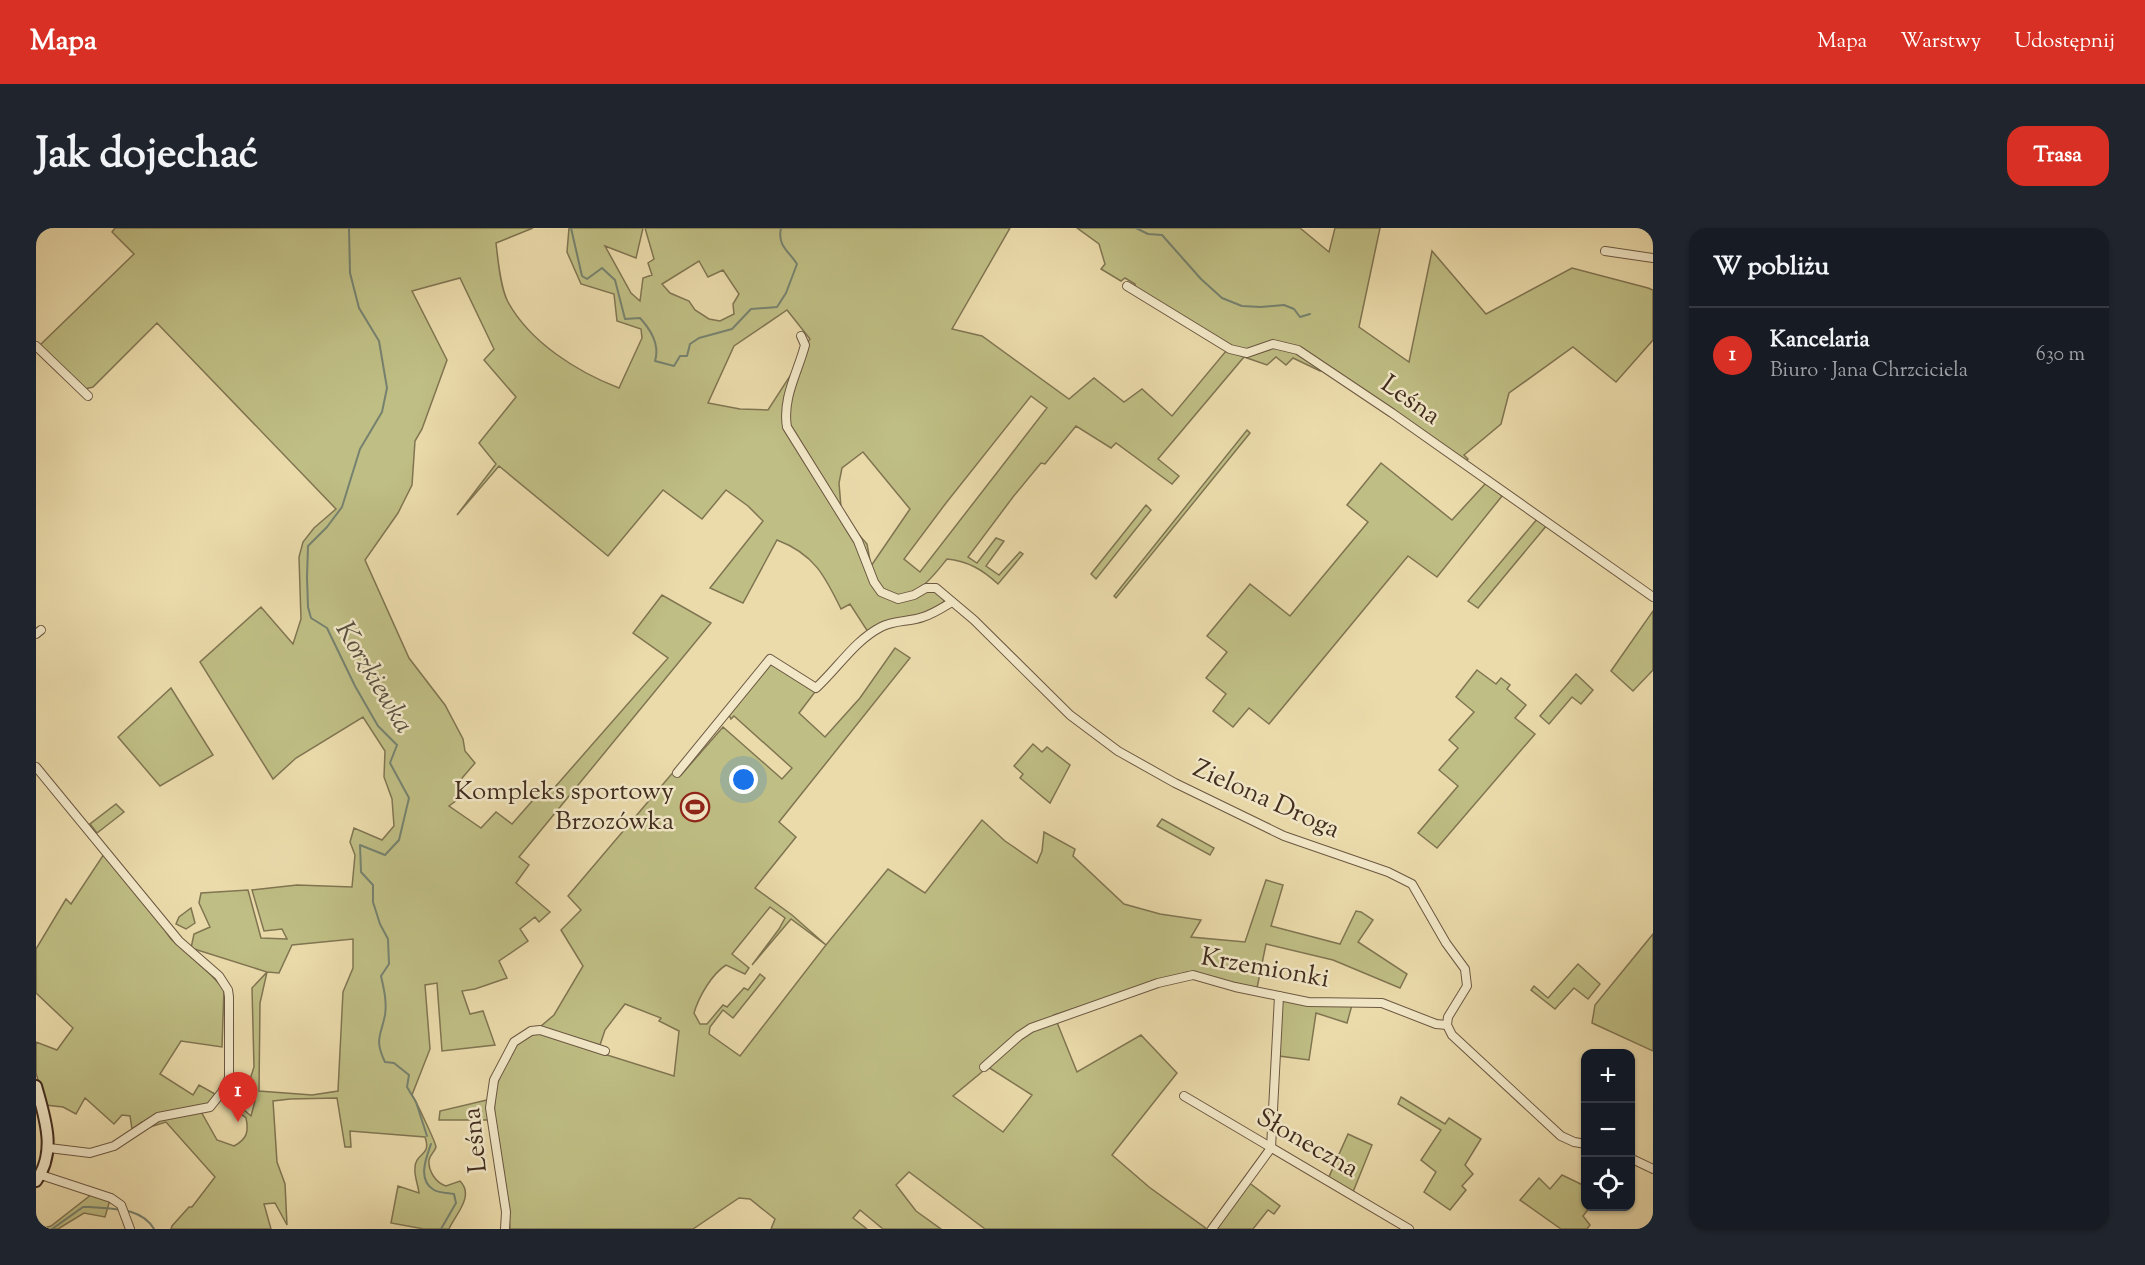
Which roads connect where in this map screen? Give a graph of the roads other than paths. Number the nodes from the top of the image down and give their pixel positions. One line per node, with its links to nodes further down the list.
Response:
1 (1605, 251): 2 (street)
2 (1653, 258)
3 (1126, 286): 7 (street, Leśna)
4 (801, 336): 8 (street, Zielona Droga)
5 (36, 346): 6 (street)
6 (88, 396)
7 (1653, 597)
8 (952, 602): 10 (street); 12 (street, Zielona Droga)
9 (36, 767): 18 (street)
10 (677, 773)
11 (1279, 996): 12 (street, Krzemionki); 14 (street, Krzemionki); 19 (street)
12 (1446, 1025): 17 (street)
13 (605, 1051): 24 (street, Leśna)
14 (984, 1067)
15 (36, 1086): 18 (street)
16 (1184, 1096): 19 (street, Słoneczna)
17 (1581, 1143)
18 (49, 1148): 22 (street)
19 (1271, 1148): 25 (street); 26 (street, Słoneczna)
20 (1635, 1160): 21 (street)
21 (1653, 1169)
22 (38, 1178): 23 (street)
23 (130, 1229)
24 (505, 1229)
25 (1212, 1229)
26 (1409, 1229)

